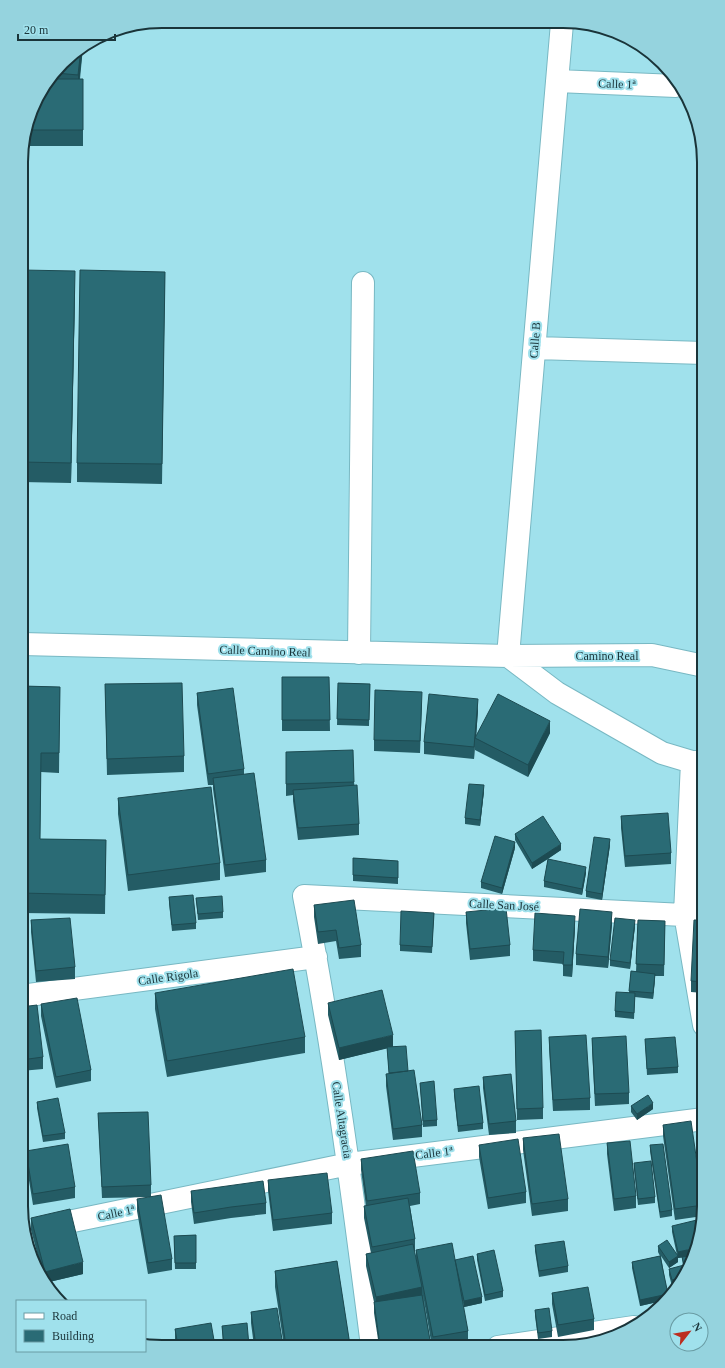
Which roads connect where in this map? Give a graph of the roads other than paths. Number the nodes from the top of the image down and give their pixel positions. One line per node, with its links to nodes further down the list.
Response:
1 (562, 28): 2 (street, Calle B)
2 (558, 81): 3 (street, Calle 1ª); 5 (street, Calle B)
3 (673, 86)
4 (363, 283): 8 (street)
5 (535, 348): 6 (street); 9 (street, Calle B)
6 (697, 353)
7 (28, 644): 8 (street, Calle Camino Real)
8 (359, 654): 9 (street, Calle Camino Real)
9 (508, 656): 10 (street, Camino Real); 11 (street)
10 (697, 665)
11 (697, 762)
12 (697, 800): 14 (street)
13 (304, 896): 14 (street, Calle San José); 16 (street, Calle Altagracia)
14 (694, 915): 15 (street)
15 (697, 948)
16 (316, 957): 17 (street, Calle Rigola); 19 (street, Calle Altagracia)
17 (28, 995)
18 (697, 1120): 19 (street, Calle 1ª)
19 (349, 1164): 20 (street, Calle 1ª); 22 (street, Calle Altagracia)
20 (73, 1222)
21 (612, 1330): 23 (street)
22 (371, 1340)
23 (546, 1340)

